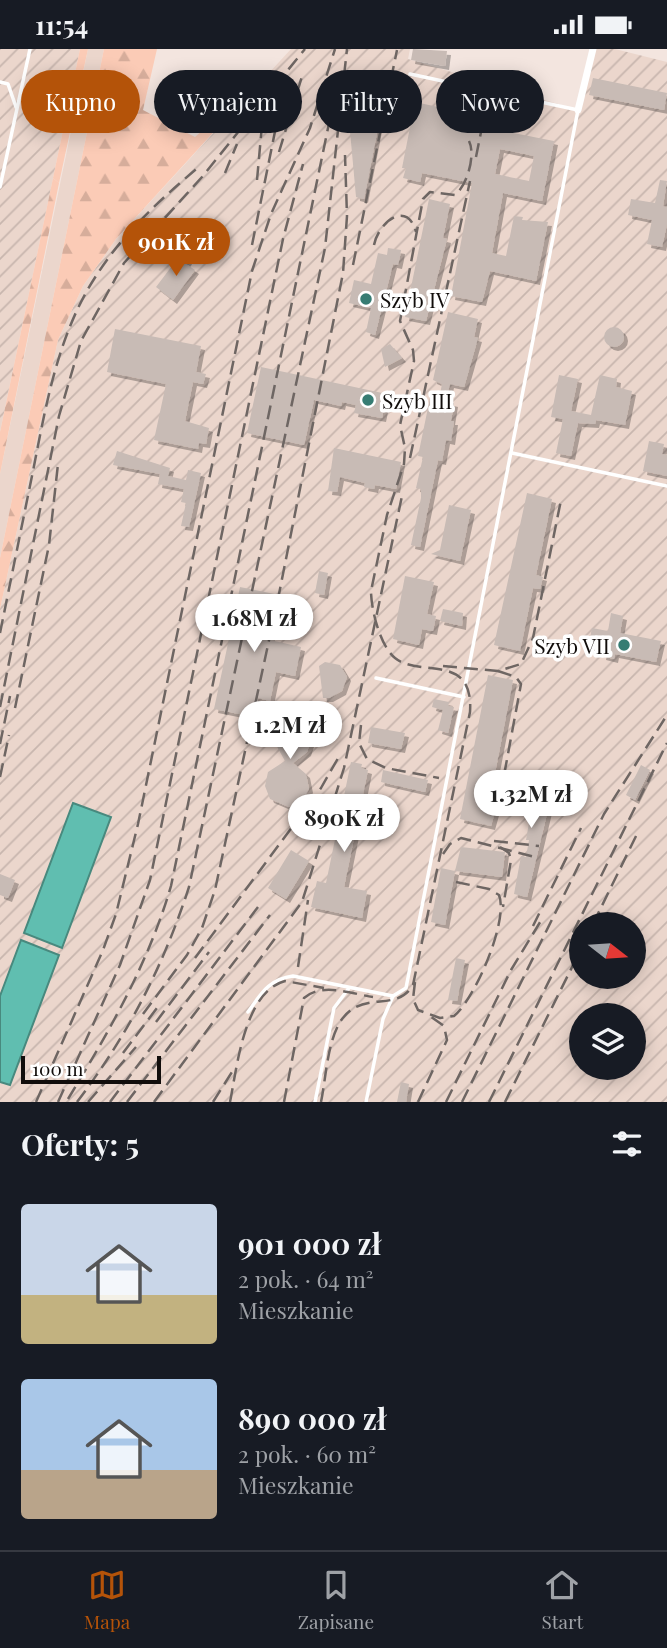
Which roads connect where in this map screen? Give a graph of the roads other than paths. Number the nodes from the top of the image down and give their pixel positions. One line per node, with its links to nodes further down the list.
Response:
1 (30, 49): 5 (lane)
2 (593, 49): 6 (street)
3 (422, 77): 6 (lane)
4 (0, 82): 5 (lane)
5 (17, 109): 7 (lane)
6 (578, 110): 8 (lane)
7 (0, 187)
8 (512, 453): 9 (lane); 11 (lane)
9 (667, 486)
10 (376, 678): 11 (lane)
11 (464, 697): 13 (lane)
12 (349, 988): 13 (lane); 14 (lane); 15 (lane)
13 (393, 996): 16 (lane)
14 (248, 1012)
15 (315, 1102)
16 (366, 1102)

